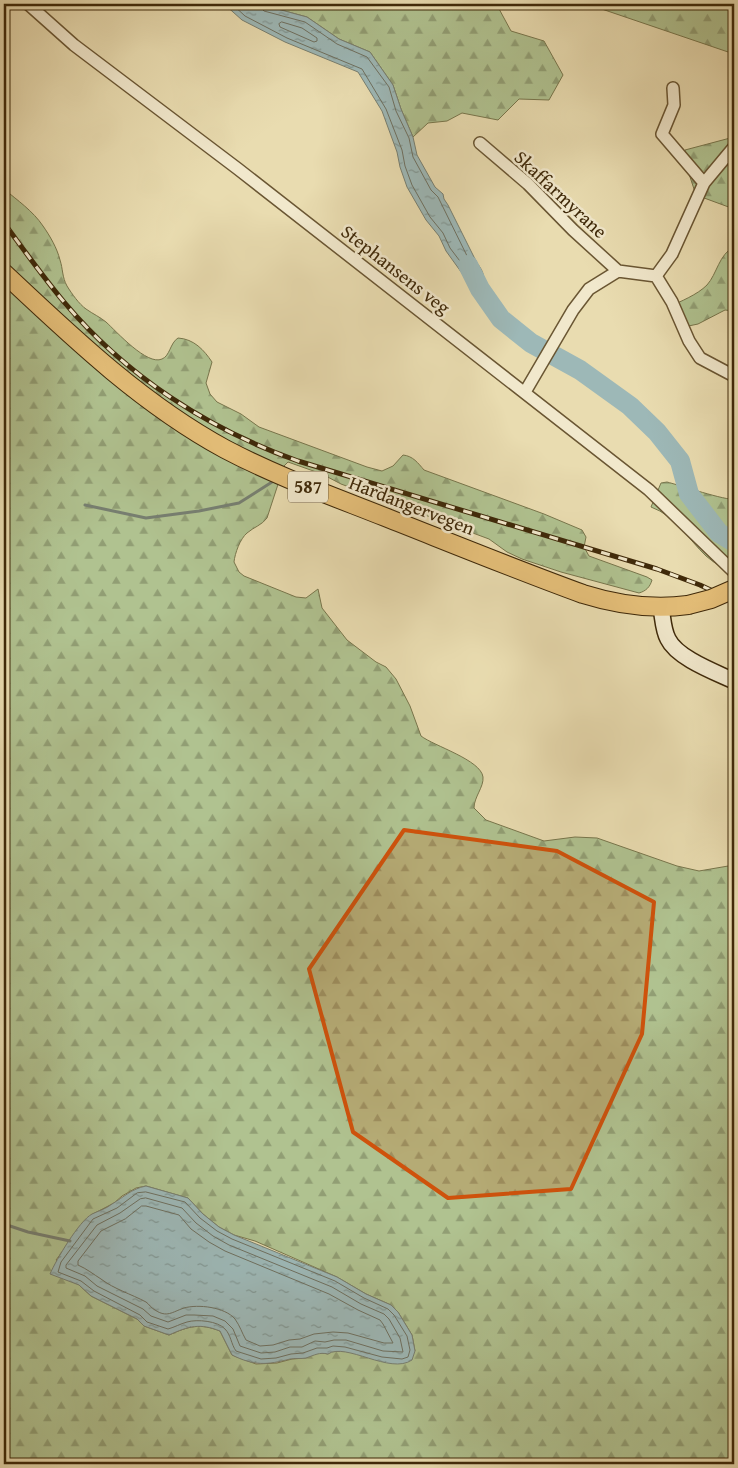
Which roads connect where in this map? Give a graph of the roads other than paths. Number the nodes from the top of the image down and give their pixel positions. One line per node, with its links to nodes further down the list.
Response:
1 (28, 4): 10 (street, Stephansens veg)
2 (673, 88): 5 (street)
3 (480, 143): 6 (street, Skaffarmyrane)
4 (734, 147): 5 (street)
5 (704, 183): 8 (street)
6 (618, 271): 8 (street); 10 (street)
7 (4, 273): 13 (main road, Hardangervegen / 587)
8 (656, 276): 9 (street)
9 (734, 376)
10 (525, 392): 11 (street, Stephansens veg)
11 (734, 572)
12 (734, 589): 13 (main road, Hardangervegen / 587, bridge)
13 (661, 608): 14 (main road)
14 (734, 681)

